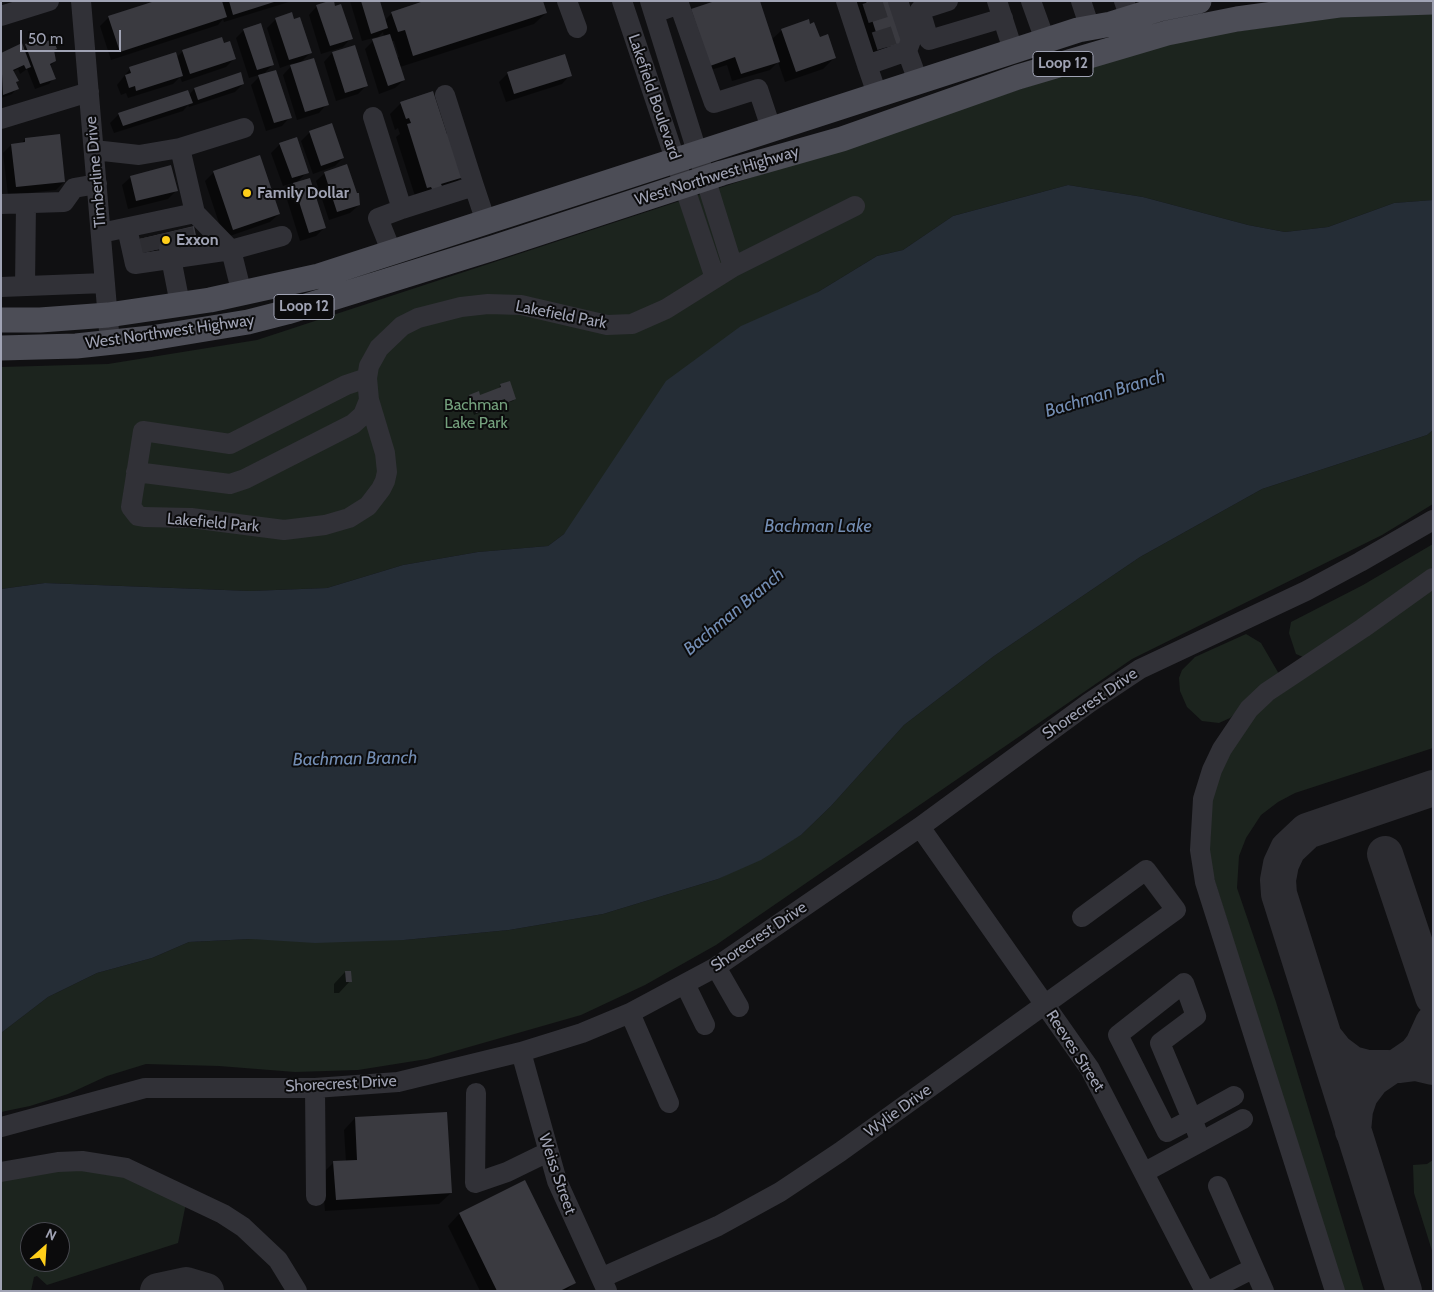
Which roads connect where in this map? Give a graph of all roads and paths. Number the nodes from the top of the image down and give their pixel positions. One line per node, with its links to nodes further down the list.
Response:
1 (49, 1): 16 (street)
2 (81, 1): 26 (street, Timberline Drive)
3 (567, 1): 17 (street)
4 (846, 1): 22 (street)
5 (898, 1): 21 (street)
6 (948, 1): 14 (street)
7 (1031, 1): 19 (street)
8 (1081, 1): 18 (street)
9 (1199, 1): 15 (main road, West Northwest Highway / Loop 12)
10 (1433, 2): 23 (main road, West Northwest Highway / Loop 12)
11 (683, 3): 12 (street); 25 (street)
12 (652, 6): 13 (street); 29 (street, Lakefield Boulevard)
13 (624, 7): 37 (street, Lakefield Boulevard)
14 (1000, 10): 20 (street)
15 (1127, 10): 18 (main road, West Northwest Highway / Loop 12)
16 (1, 16)
17 (577, 28)
18 (1084, 29): 19 (main road, West Northwest Highway / Loop 12); 23 (main road)
19 (1045, 40): 20 (main road, West Northwest Highway / Loop 12)
20 (1013, 50): 24 (main road, West Northwest Highway / Loop 12)
21 (894, 51): 22 (street); 24 (street)
22 (867, 64): 27 (street)
23 (1018, 77): 34 (main road, West Northwest Highway / Loop 12)
24 (918, 81): 27 (main road, West Northwest Highway / Loop 12); 34 (main road)
25 (707, 84): 29 (street); 33 (street)
26 (89, 92): 31 (street); 36 (street, Timberline Drive)
27 (877, 94): 33 (main road, West Northwest Highway / Loop 12)
28 (445, 95): 40 (street)
29 (679, 95): 37 (street, Lakefield Boulevard)
30 (373, 117): 44 (street)
31 (1, 119)
32 (244, 128): 35 (street)
33 (771, 128): 37 (main road, West Northwest Highway / Loop 12)
34 (842, 139): 38 (main road, West Northwest Highway / Loop 12)
35 (180, 148): 36 (street); 48 (street)
36 (94, 150): 39 (street, Timberline Drive)
37 (686, 156): 38 (street, Lakefield Boulevard); 45 (main road, West Northwest Highway / Loop 12)
38 (694, 182): 51 (street, Lakefield Boulevard); 52 (street, Lakefield Boulevard); 58 (main road, West Northwest Highway / Loop 12)
39 (97, 184): 42 (street); 46 (street, Timberline Drive)
40 (474, 186): 44 (street); 45 (street)
41 (1, 204): 42 (street)
42 (26, 204): 54 (street)
43 (855, 206): 51 (street, Lakefield Park)
44 (402, 209): 50 (street)
45 (486, 222): 50 (main road, West Northwest Highway / Loop 12)
46 (101, 233): 48 (street); 53 (street, Timberline Drive)
47 (282, 236): 49 (street)
48 (166, 237): 49 (street); 49 (street); 57 (street)
49 (232, 250): 56 (street)
50 (392, 253): 56 (main road, West Northwest Highway / Loop 12); 58 (main road)
51 (733, 267): 52 (street, Lakefield Park)
52 (715, 278): 63 (street, Lakefield Park)
53 (105, 283): 54 (street); 59 (street, Timberline Drive)
54 (25, 286): 55 (street)
55 (1, 287)
56 (242, 294): 57 (main road, West Northwest Highway / Loop 12)
57 (180, 304): 59 (main road, West Northwest Highway / Loop 12)
58 (287, 312): 61 (main road, West Northwest Highway / Loop 12)
59 (108, 315): 60 (main road, West Northwest Highway / Loop 12); 61 (street, Timberline Drive)
60 (1, 320)
61 (110, 343): 62 (main road, West Northwest Highway / Loop 12)
62 (1, 348)
63 (367, 378): 64 (street, Lakefield Park); 65 (street)
64 (369, 400): 65 (street); 65 (street, Lakefield Park)
65 (136, 472)
66 (1433, 520): 68 (street, Shorecrest Drive)
67 (1433, 578): 97 (street)
68 (920, 827): 70 (street, Shorecrest Drive); 72 (street, Reeves Street)
69 (1082, 917): 72 (street, Wylie Drive)
70 (716, 967): 71 (street, Shorecrest Drive); 73 (street)
71 (685, 984): 75 (street, Shorecrest Drive); 76 (street)
72 (1045, 1004): 89 (street, Reeves Street); 93 (street, Wylie Drive)
73 (739, 1007)
74 (1146, 1012): 77 (street); 77 (street); 83 (street)
75 (630, 1013): 78 (street, Shorecrest Drive); 82 (street)
76 (705, 1025)
77 (1160, 1043): 83 (street)
78 (521, 1052): 79 (street, Shorecrest Drive); 87 (street, Weiss Street)
79 (315, 1088): 85 (street, Shorecrest Drive); 91 (street)
80 (476, 1093): 87 (street)
81 (1234, 1096): 83 (street)
82 (669, 1103)
83 (1192, 1119): 86 (street)
84 (1243, 1119): 86 (street)
85 (1, 1127)
86 (1201, 1142): 89 (street)
87 (548, 1152): 93 (street, Weiss Street)
88 (1, 1172): 94 (street)
89 (1145, 1172): 95 (street, Reeves Street)
90 (1218, 1186): 92 (street)
91 (316, 1196)
92 (1254, 1268): 95 (street); 96 (street)
93 (602, 1286)
94 (297, 1291)
95 (1207, 1291)
96 (1264, 1291)
97 (1335, 1291)

